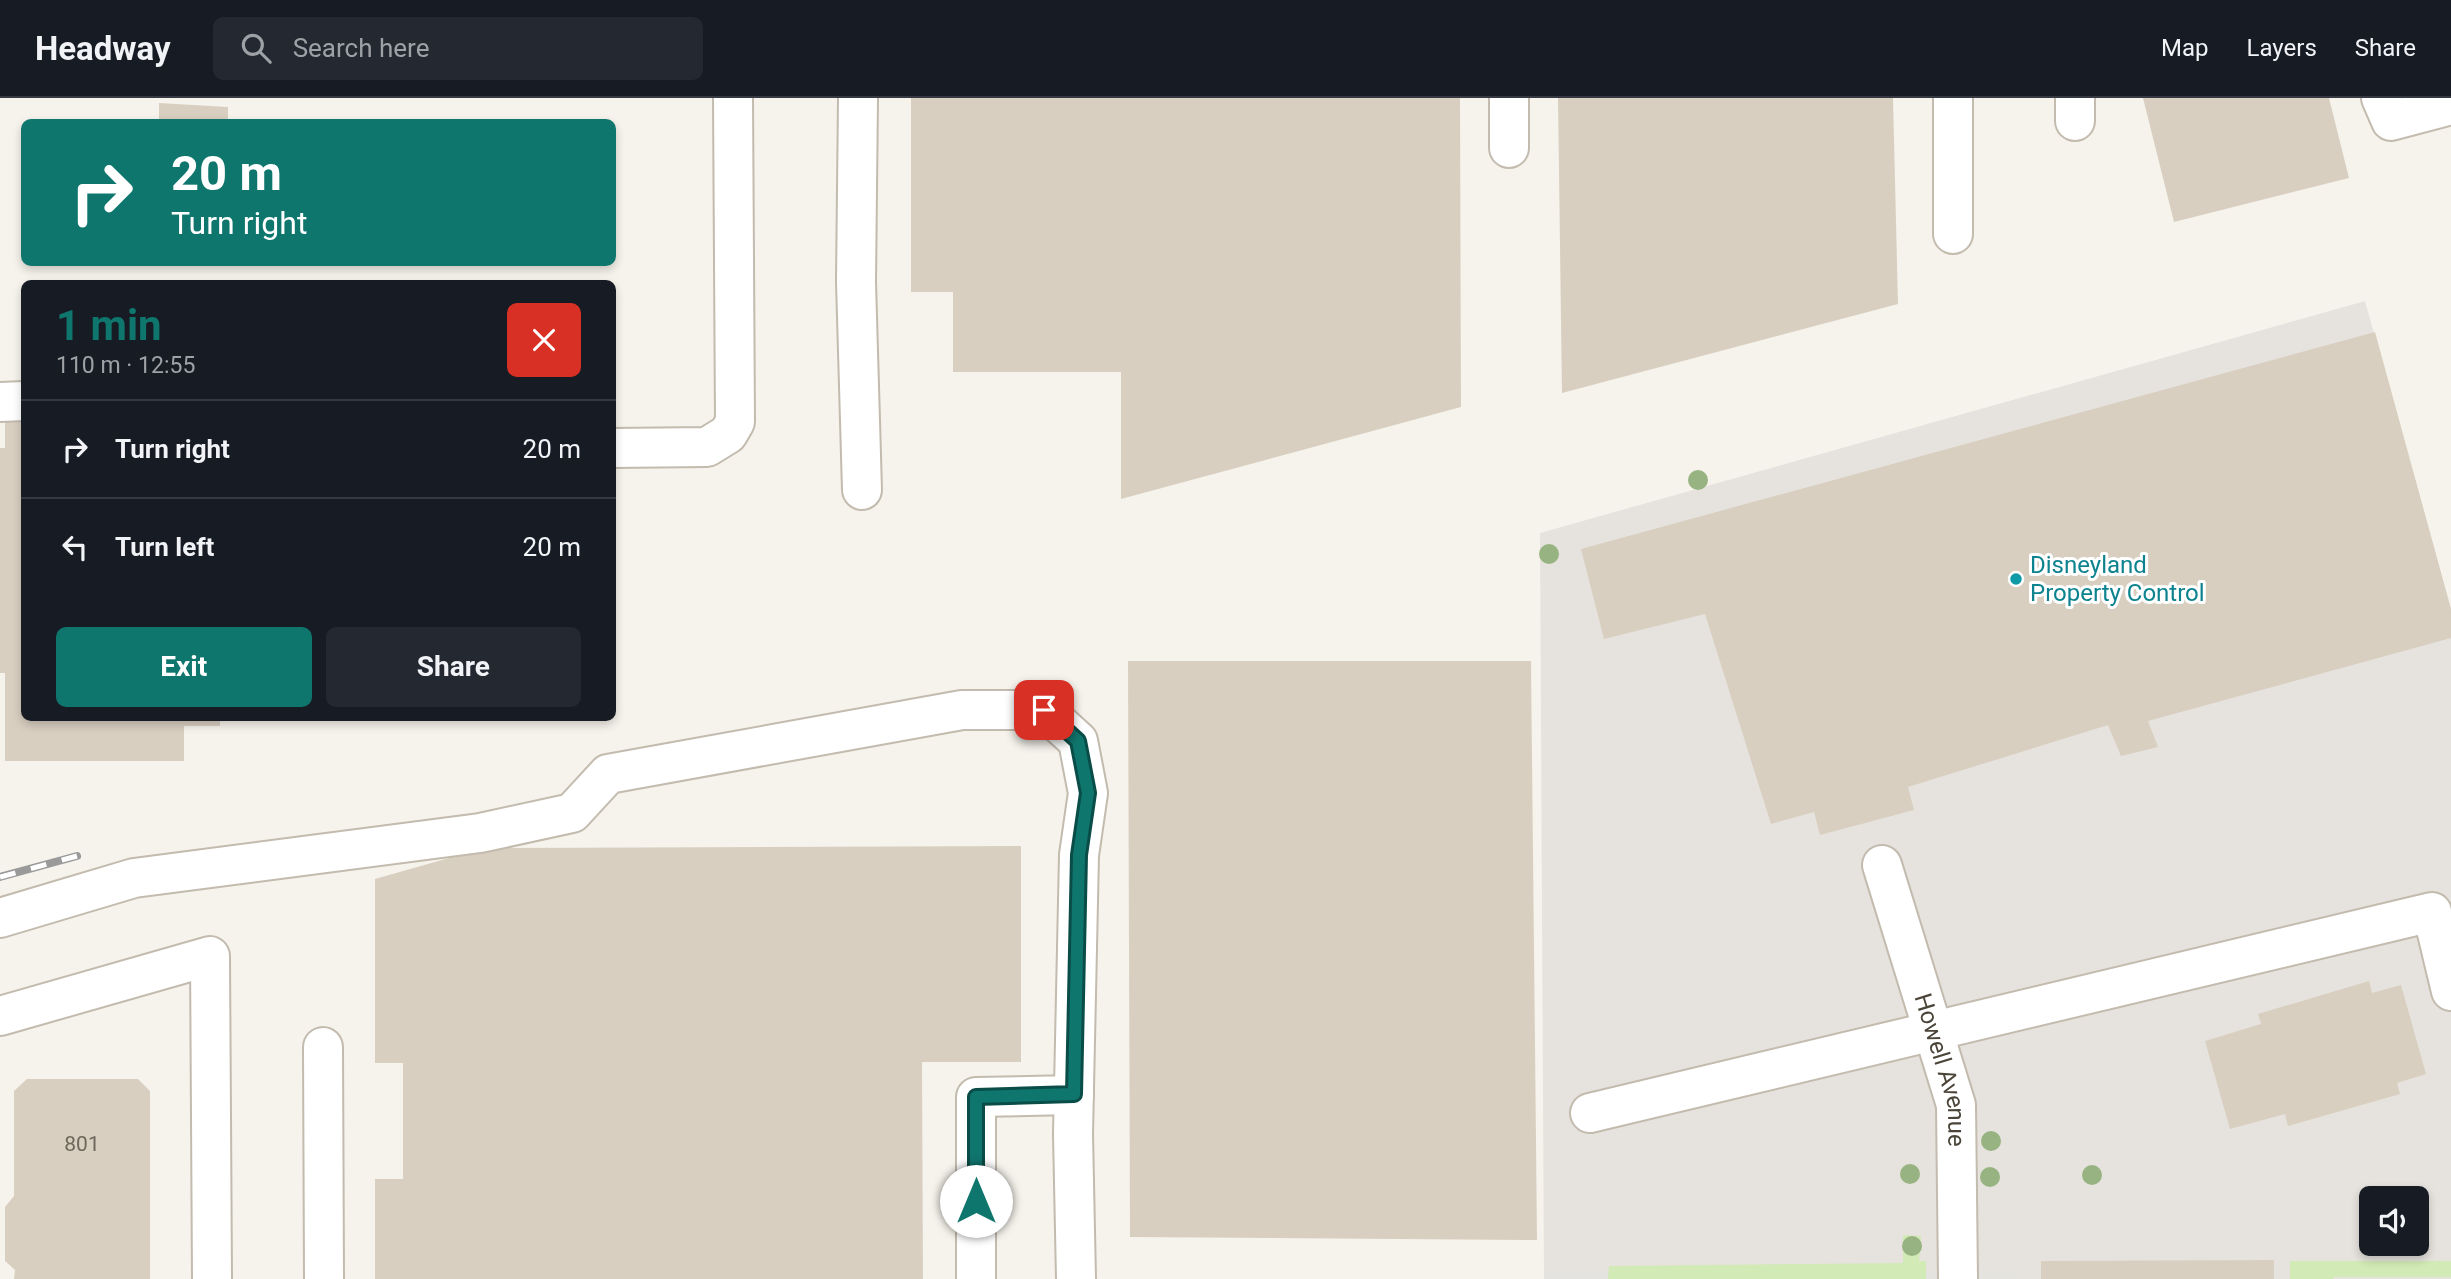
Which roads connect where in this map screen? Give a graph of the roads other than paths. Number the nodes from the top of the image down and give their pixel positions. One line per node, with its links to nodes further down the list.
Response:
1 (733, 98): 11 (lane)
2 (858, 98): 12 (lane)
3 (1509, 98): 7 (lane)
4 (1953, 98): 8 (lane)
5 (2381, 98): 6 (lane)
6 (2451, 105)
7 (1509, 148)
8 (1953, 234)
9 (21, 401): 10 (lane)
10 (0, 402)
11 (616, 449)
12 (862, 490)
13 (1882, 865): 17 (lane, Howell Avenue)
14 (0, 918): 19 (lane)
15 (2451, 991): 17 (lane)
16 (0, 1016): 21 (lane)
17 (1934, 1031): 20 (lane); 25 (lane, Howell Avenue)
18 (323, 1047): 22 (lane)
19 (1074, 1094): 23 (lane); 24 (lane)
20 (1590, 1113)
21 (212, 1279)
22 (324, 1279)
23 (976, 1279)
24 (1076, 1279)
25 (1958, 1279)

